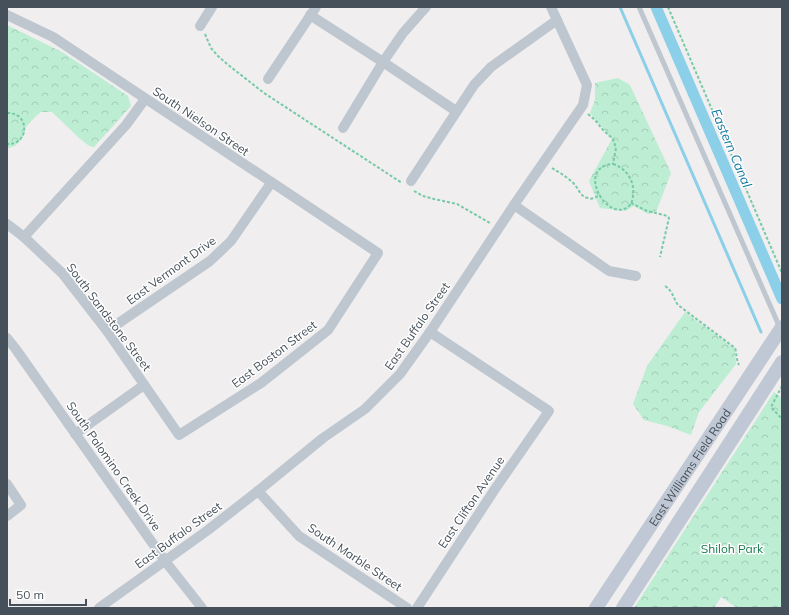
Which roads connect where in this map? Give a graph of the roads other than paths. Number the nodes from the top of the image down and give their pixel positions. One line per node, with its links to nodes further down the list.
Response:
1 (212, 7): 8 (street)
2 (426, 7): 9 (street)
3 (551, 7): 7 (street, East Buffalo Street)
4 (639, 7): 21 (lane)
5 (313, 11): 9 (street); 10 (street)
6 (7, 16): 11 (street, South Nielson Street)
7 (557, 20): 12 (street); 16 (street, East Buffalo Street)
8 (200, 26)
9 (384, 62): 12 (street); 13 (street)
10 (268, 79)
11 (144, 99): 15 (street, South Nielson Street); 18 (street)
12 (456, 111): 14 (street)
13 (343, 128)
14 (411, 181)
15 (271, 183): 19 (street, South Nielson Street); 22 (street, East Vermont Drive)
16 (514, 204): 20 (street); 23 (street, East Buffalo Street)
17 (7, 224): 18 (street, South Sandstone Street)
18 (24, 237): 22 (street, South Sandstone Street)
19 (378, 253): 29 (street, East Boston Street)
20 (636, 276)
21 (781, 330): 38 (main road, East Williams Field Road)
22 (107, 331): 27 (street, South Sandstone Street)
23 (430, 332): 31 (street, East Buffalo Street); 37 (street, East Clifton Avenue)
24 (7, 338): 25 (street, South Palomino Creek Drive)
25 (11, 351): 28 (street, South Palomino Creek Drive)
26 (782, 362): 39 (main road, East Williams Field Road)
27 (144, 385): 28 (street); 29 (street, South Sandstone Street)
28 (75, 434): 33 (street, South Palomino Creek Drive)
29 (179, 435)
30 (7, 484): 32 (street)
31 (258, 491): 33 (street, East Buffalo Street); 36 (street, South Marble Street)
32 (7, 516)
33 (165, 561): 34 (street, East Buffalo Street); 35 (street, South Palomino Creek Drive)
34 (99, 608)
35 (202, 608)
36 (407, 608)
37 (417, 608)
38 (596, 608)
39 (623, 608)

